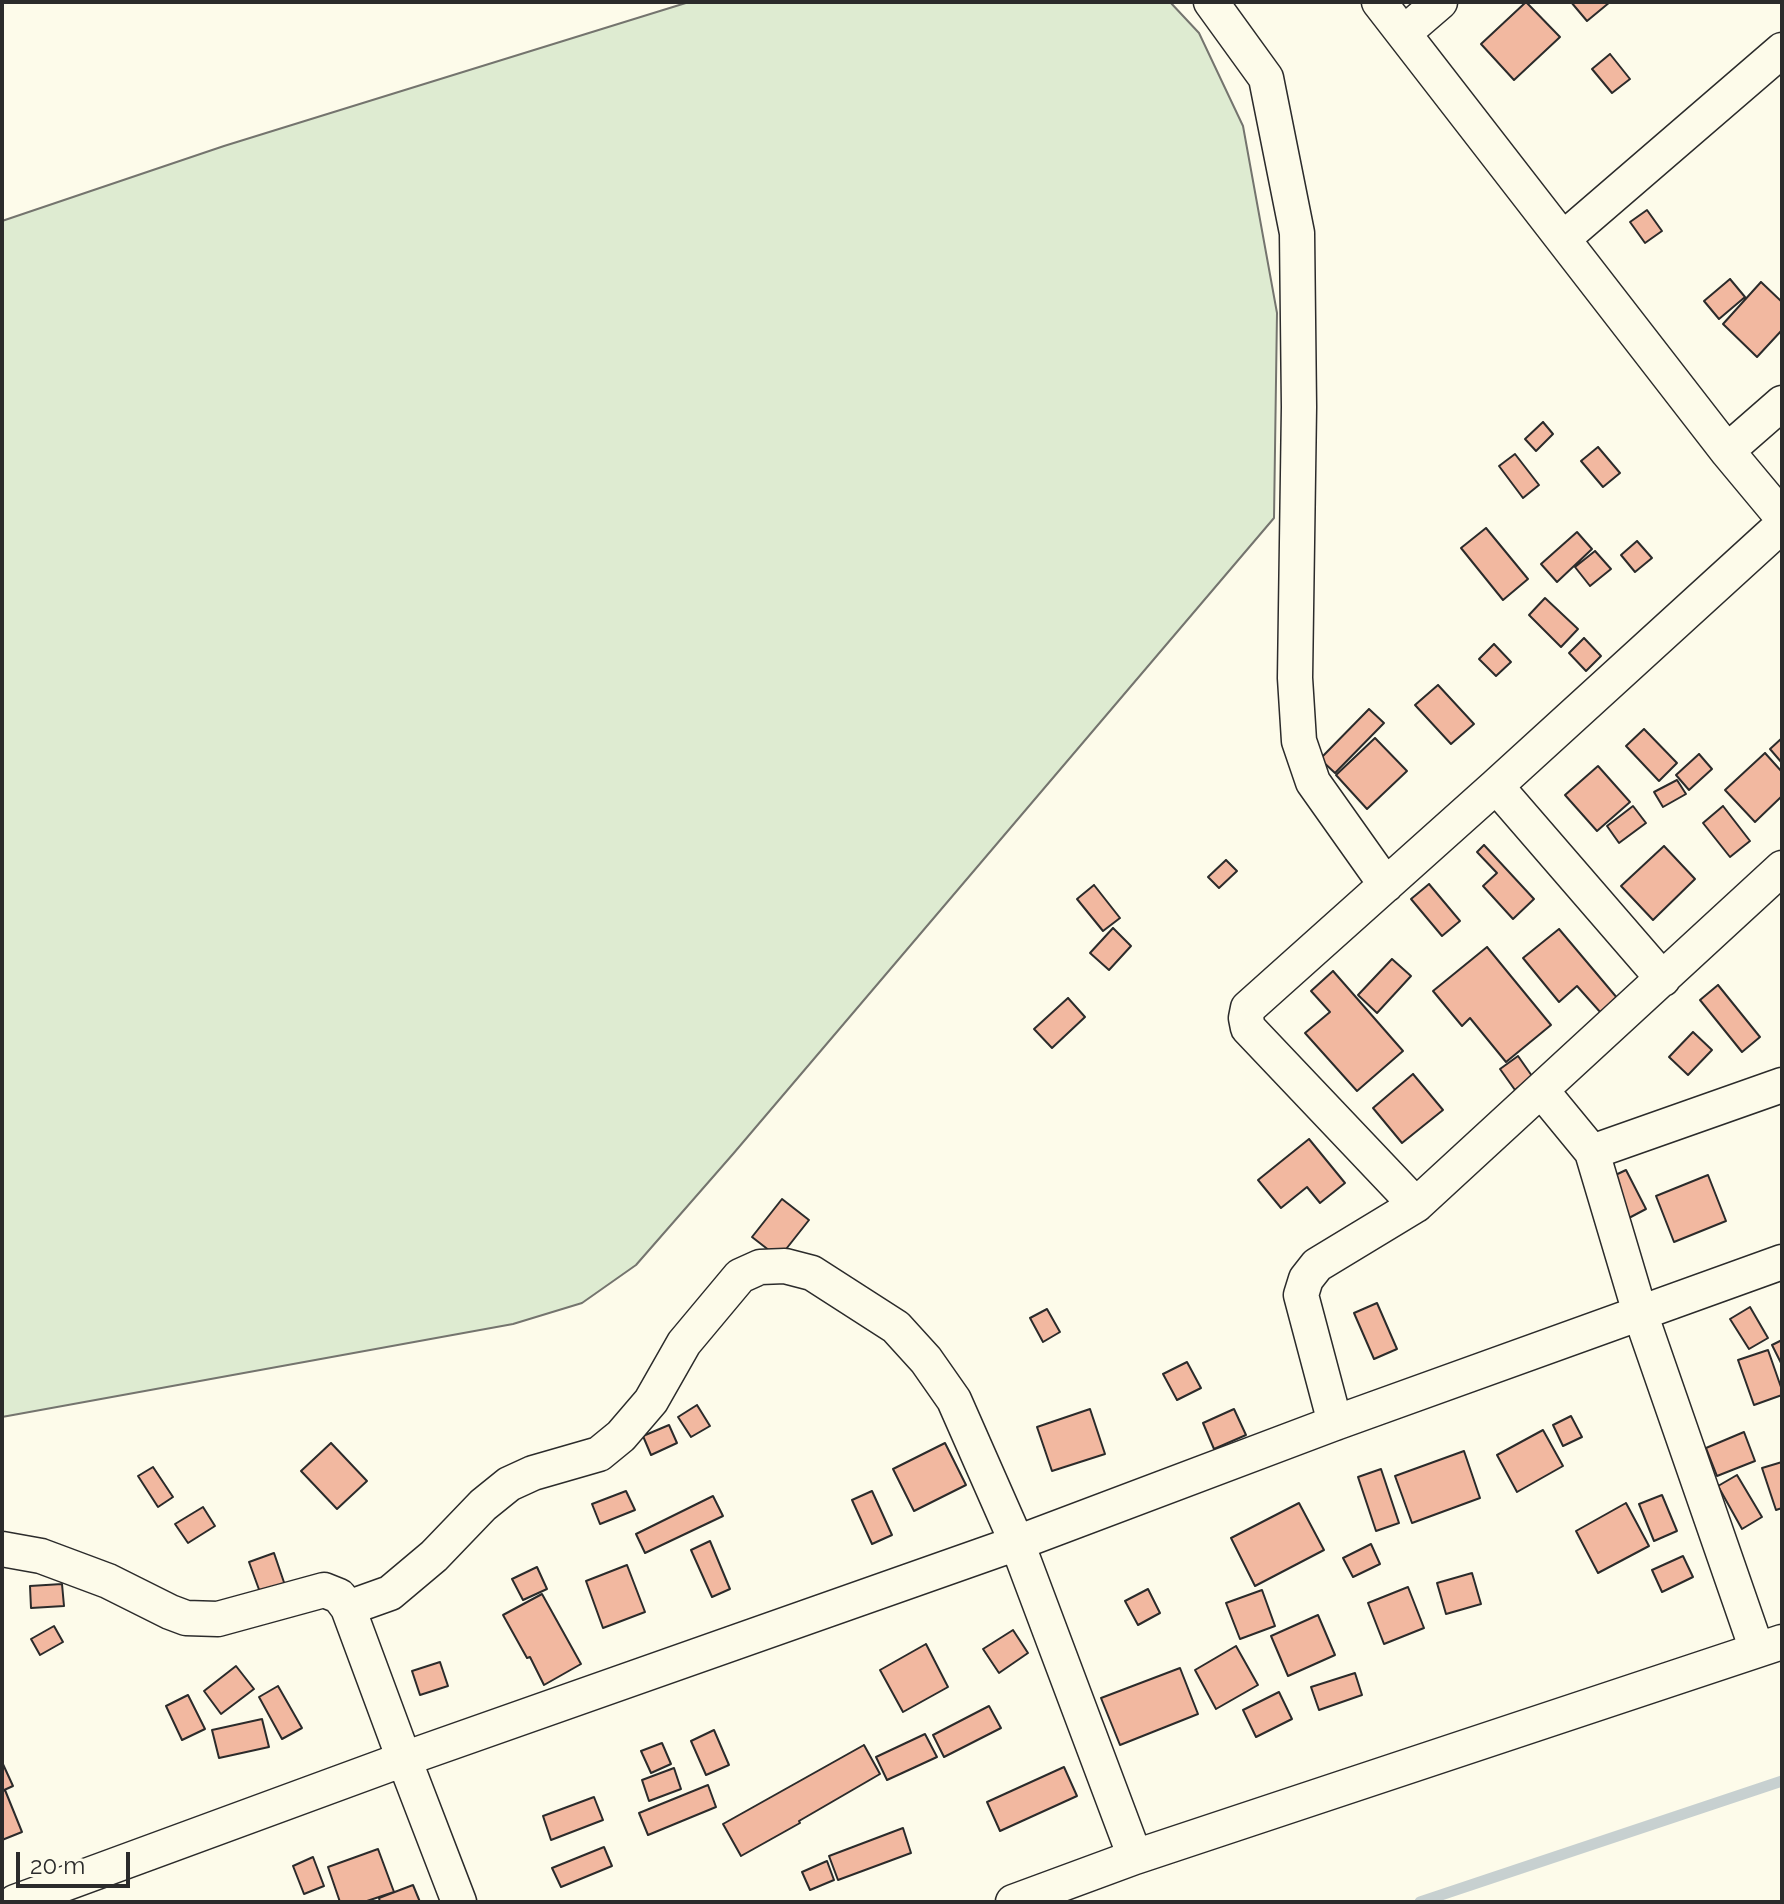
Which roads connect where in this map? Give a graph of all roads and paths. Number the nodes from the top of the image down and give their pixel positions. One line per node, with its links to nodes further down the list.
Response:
1 (1211, 2): 13 (street)
2 (1379, 2): 4 (street)
3 (1440, 2): 4 (street)
4 (1404, 33): 6 (street)
5 (1782, 50): 6 (street)
6 (1564, 238): 8 (street)
7 (1782, 403): 8 (street)
8 (1727, 451): 9 (street)
9 (1782, 517)
10 (1782, 525): 11 (street)
11 (1496, 786): 13 (street); 14 (street)
12 (1782, 868): 14 (street)
13 (1386, 885): 18 (street)
14 (1663, 979): 16 (street)
15 (1782, 1085): 17 (street)
16 (1541, 1090): 17 (street); 18 (street)
17 (1592, 1152): 20 (street)
18 (1416, 1205): 21 (street)
19 (1782, 1262): 20 (street)
20 (1640, 1313): 21 (street); 25 (street)
21 (1335, 1423): 22 (street)
22 (1017, 1543): 24 (street); 26 (street); 27 (street)
23 (2, 1549): 24 (street)
24 (348, 1608): 26 (street)
25 (1769, 1646): 27 (street)
26 (404, 1759): 28 (street); 29 (street)
27 (1135, 1857): 30 (street)
28 (15, 1902)
29 (459, 1902)
30 (1013, 1902)

